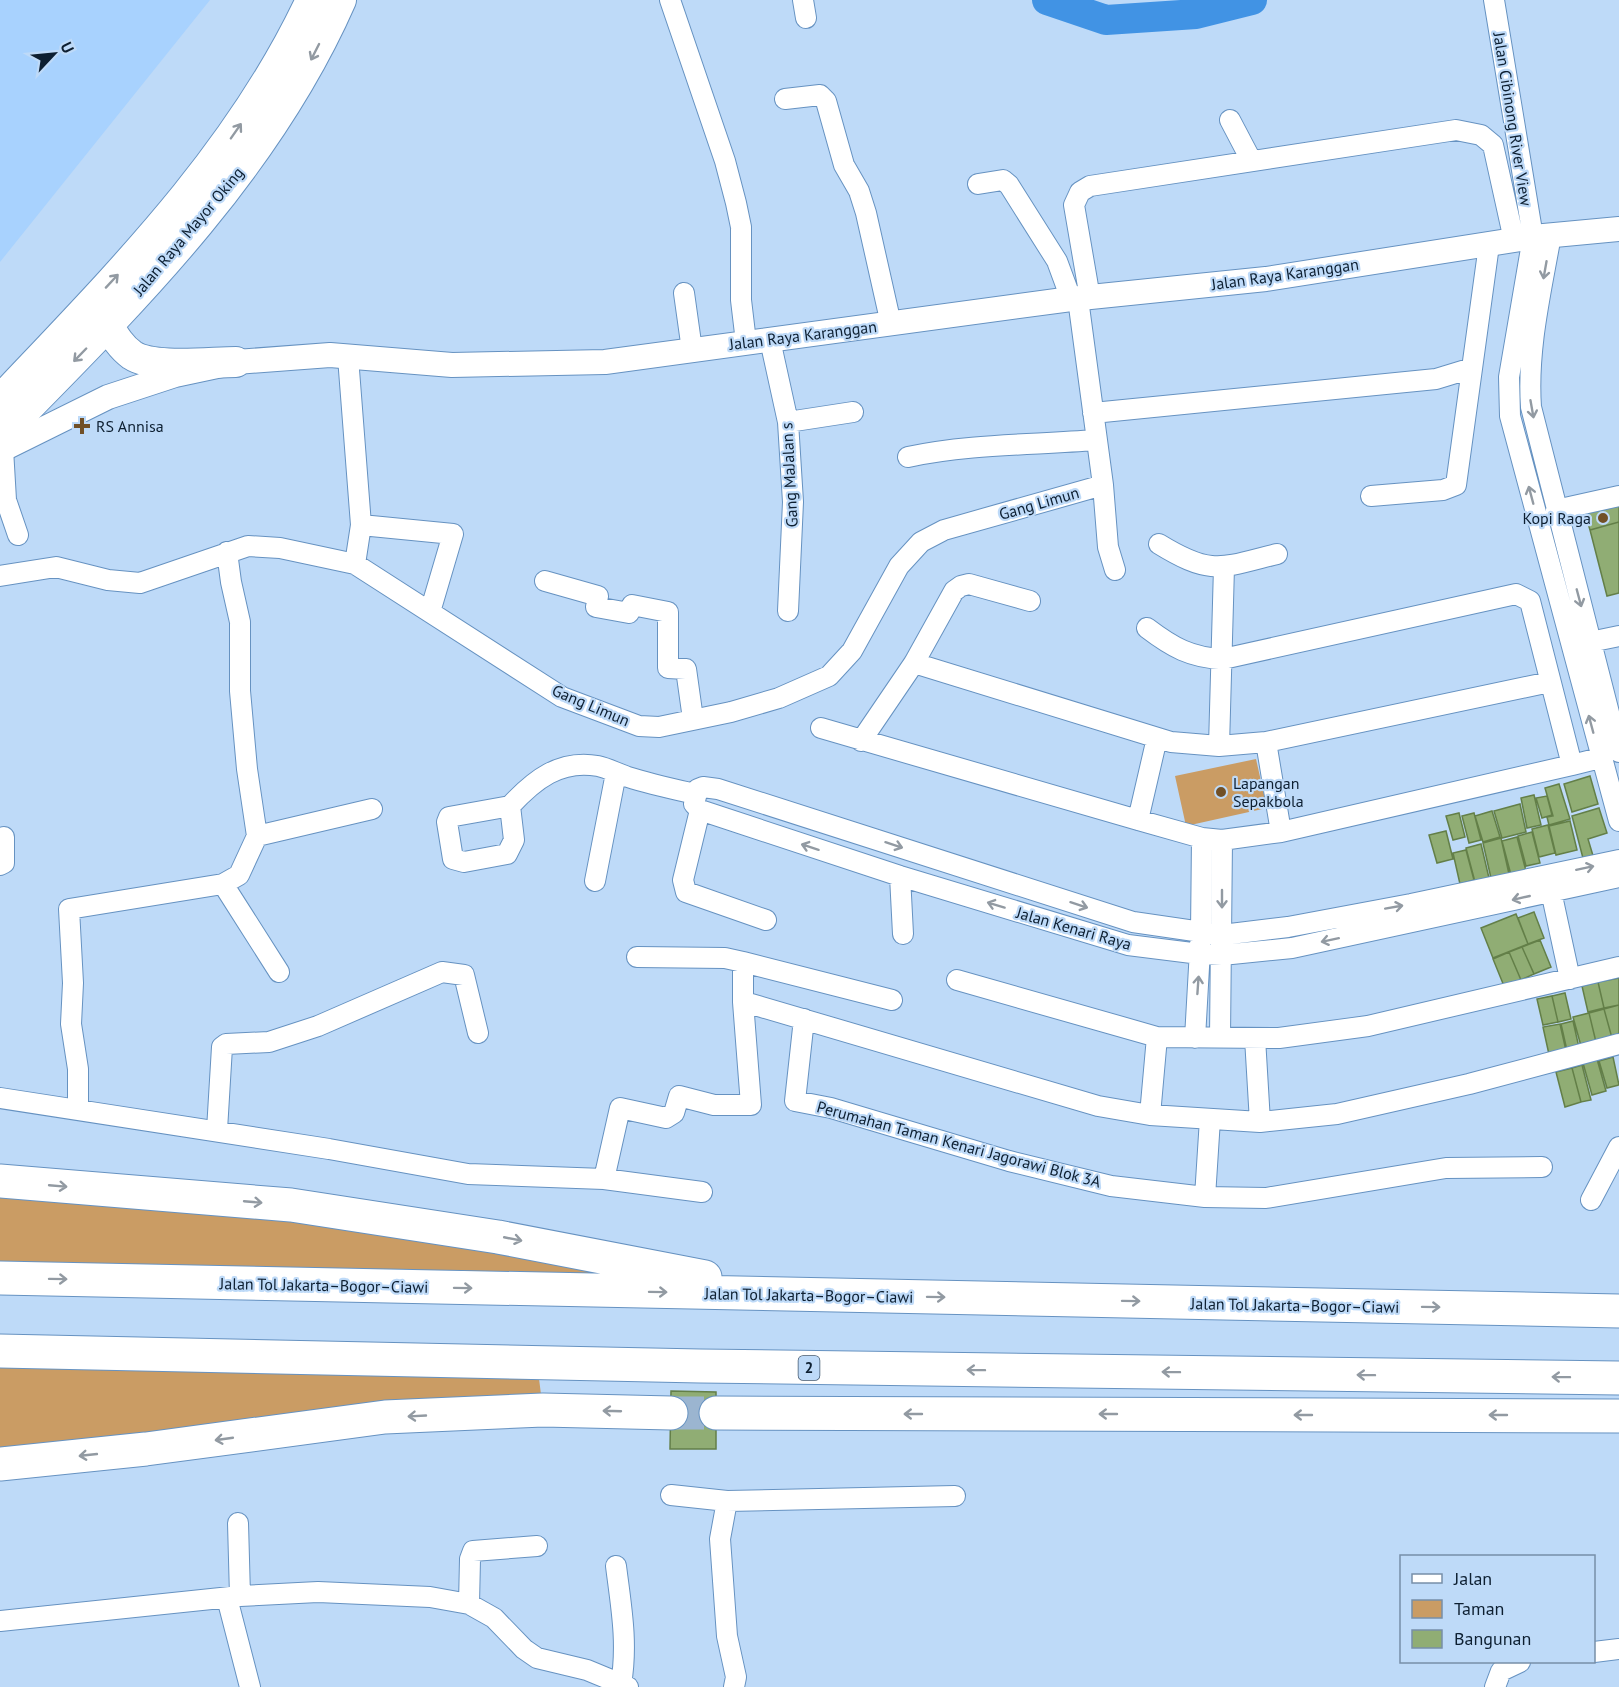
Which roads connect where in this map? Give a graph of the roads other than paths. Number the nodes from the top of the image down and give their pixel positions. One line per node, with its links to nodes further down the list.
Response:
1 (311, 0): 22 (main road, Jalan Raya Mayor Oking, one-way to 1)
2 (341, 0): 15 (main road, Jalan Raya Mayor Oking, one-way to 15)
3 (670, 0): 17 (street)
4 (1494, 0): 10 (street, Jalan Cibinong River View)
5 (785, 99): 14 (street)
6 (1230, 120): 7 (street)
7 (1251, 160): 10 (street); 13 (street)
8 (978, 184): 13 (street)
9 (1619, 229): 10 (street, Jalan Raya Karanggan)
10 (1532, 238): 11 (street, Jalan Raya Karanggan); 32 (street, one-way to 32); 58 (street, one-way to 10)
11 (1489, 245): 13 (street, Jalan Raya Karanggan); 21 (street)
12 (684, 293): 18 (street)
13 (1080, 299): 14 (street, Jalan Raya Karanggan); 24 (street)
14 (891, 324): 16 (street, Jalan Raya Karanggan)
15 (108, 326): 20 (main road); 27 (main road, Jalan Raya Mayor Oking, one-way to 27)
16 (770, 340): 17 (street, Jalan Raya Karanggan); 25 (street, Gang MaJalan s)
17 (746, 342): 18 (street, Jalan Raya Karanggan)
18 (692, 350): 19 (street, Jalan Raya Karanggan)
19 (348, 357): 20 (street, Jalan Raya Karanggan); 33 (street)
20 (236, 362): 27 (street, Jalan Raya Karanggan)
21 (1472, 368): 24 (street); 30 (street)
22 (0, 400)
23 (853, 412): 25 (street)
24 (1093, 413): 26 (street)
25 (788, 422): 44 (street, Gang MaJalan s)
26 (1095, 440): 28 (street); 29 (street)
27 (1, 444): 34 (street)
28 (908, 457)
29 (1103, 485): 40 (street); 52 (street, Gang Limun)
30 (1371, 496)
31 (1619, 496): 32 (street)
32 (1556, 510): 48 (street, one-way to 48)
33 (360, 525): 38 (street); 45 (street)
34 (18, 535)
35 (1159, 544): 39 (street)
36 (228, 552): 38 (street, Gang Limun); 41 (street, Gang Limun); 67 (street)
37 (1278, 554): 39 (street)
38 (355, 564): 45 (street, Gang Limun)
39 (1224, 567): 49 (street)
40 (1115, 570)
41 (0, 576)
42 (544, 581): 52 (street)
43 (1030, 601): 50 (street)
44 (788, 611)
45 (430, 612): 52 (street, Gang Limun)
46 (1147, 628): 49 (street)
47 (1619, 636): 48 (street)
48 (1590, 642): 58 (street)
49 (1223, 659): 51 (street); 57 (street)
50 (914, 663): 54 (street); 55 (street)
51 (1551, 682): 56 (street); 59 (street)
52 (693, 719)
53 (821, 728): 55 (street)
54 (1157, 738): 57 (street); 64 (street)
55 (861, 741): 64 (street)
56 (1266, 742): 57 (street); 66 (street)
57 (1219, 746)
58 (1610, 755): 59 (street); 65 (street)
59 (1572, 765): 66 (street)
60 (616, 774): 61 (street, Jalan Kenari Raya); 62 (street, Jalan Kenari Raya); 75 (street)
61 (698, 802): 73 (street, Jalan Kenari Raya, one-way to 61); 78 (street); 79 (street, Jalan Kenari Raya, one-way to 79)
62 (510, 806)
63 (372, 809): 67 (street)
64 (1138, 820): 69 (street)
65 (1619, 821)
66 (1281, 832): 70 (street)
67 (257, 836): 76 (street)
68 (3, 837): 72 (street)
69 (1202, 838): 70 (street); 79 (street)
70 (1222, 840): 81 (street, one-way to 81)
71 (1619, 860): 81 (street, Jalan Kenari Raya, one-way to 71)
72 (0, 865)
73 (900, 876): 80 (street); 82 (street, Jalan Kenari Raya, one-way to 73)
74 (1619, 878): 77 (street, Jalan Kenari Raya)
75 (595, 881)
76 (223, 884): 87 (street); 100 (street)
77 (1551, 891): 83 (street, Jalan Kenari Raya, one-way to 83); 88 (street)
78 (766, 920)
79 (1201, 932): 81 (street, Jalan Kenari Raya); 82 (street)
80 (903, 933)
81 (1222, 935): 83 (street)
82 (1200, 954): 83 (street, Jalan Kenari Raya); 96 (street, one-way to 82)
83 (1222, 955): 95 (street)
84 (637, 957): 85 (street)
85 (743, 962): 90 (street); 107 (street)
86 (1619, 967): 88 (street)
87 (279, 972)
88 (1570, 979): 97 (street)
89 (957, 980): 94 (street)
90 (892, 1000)
91 (748, 1003): 92 (street)
92 (804, 1019): 101 (street); 110 (street, Perumahan Taman Kenari Jagorawi Blok 3A)
93 (478, 1033): 104 (street)
94 (1157, 1037): 96 (street); 101 (street)
95 (1220, 1037): 96 (street); 97 (street)
96 (1195, 1038)
97 (1255, 1038): 103 (street)
98 (1619, 1044): 103 (street)
99 (0, 1098): 100 (street)
100 (78, 1110): 104 (street)
101 (1150, 1115): 102 (street)
102 (1210, 1119): 103 (street); 110 (street)
103 (1260, 1122)
104 (217, 1130): 107 (street)
105 (1619, 1147): 111 (street)
106 (1542, 1167): 110 (street)
107 (604, 1179): 109 (street)
108 (0, 1181): 113 (highway, one-way to 113)
109 (702, 1192)
110 (1205, 1197)
111 (1591, 1200)
112 (0, 1278): 113 (highway, Jalan Tol Jakarta–Bogor–Ciawi, one-way to 113)
113 (794, 1294): 114 (highway, Jalan Tol Jakarta–Bogor–Ciawi, one-way to 114)
114 (1619, 1311)
115 (0, 1351): 116 (highway, 2, one-way to 115)
116 (1619, 1378)
117 (670, 1413): 120 (highway, one-way to 120)
118 (716, 1413): 119 (highway, one-way to 118)
119 (1619, 1416)
120 (0, 1464)
121 (671, 1495): 123 (street)
122 (955, 1496): 123 (street)
123 (727, 1502): 135 (street)
124 (238, 1523): 127 (street)
125 (537, 1546): 128 (street)
126 (616, 1566): 133 (street)
127 (233, 1597): 128 (street); 129 (street); 134 (street)
128 (469, 1604): 133 (street)
129 (0, 1621)
130 (1619, 1649): 131 (street)
131 (1595, 1652)
132 (1518, 1663): 136 (street)
133 (624, 1685)
134 (250, 1687)
135 (734, 1687)
136 (1495, 1687)

